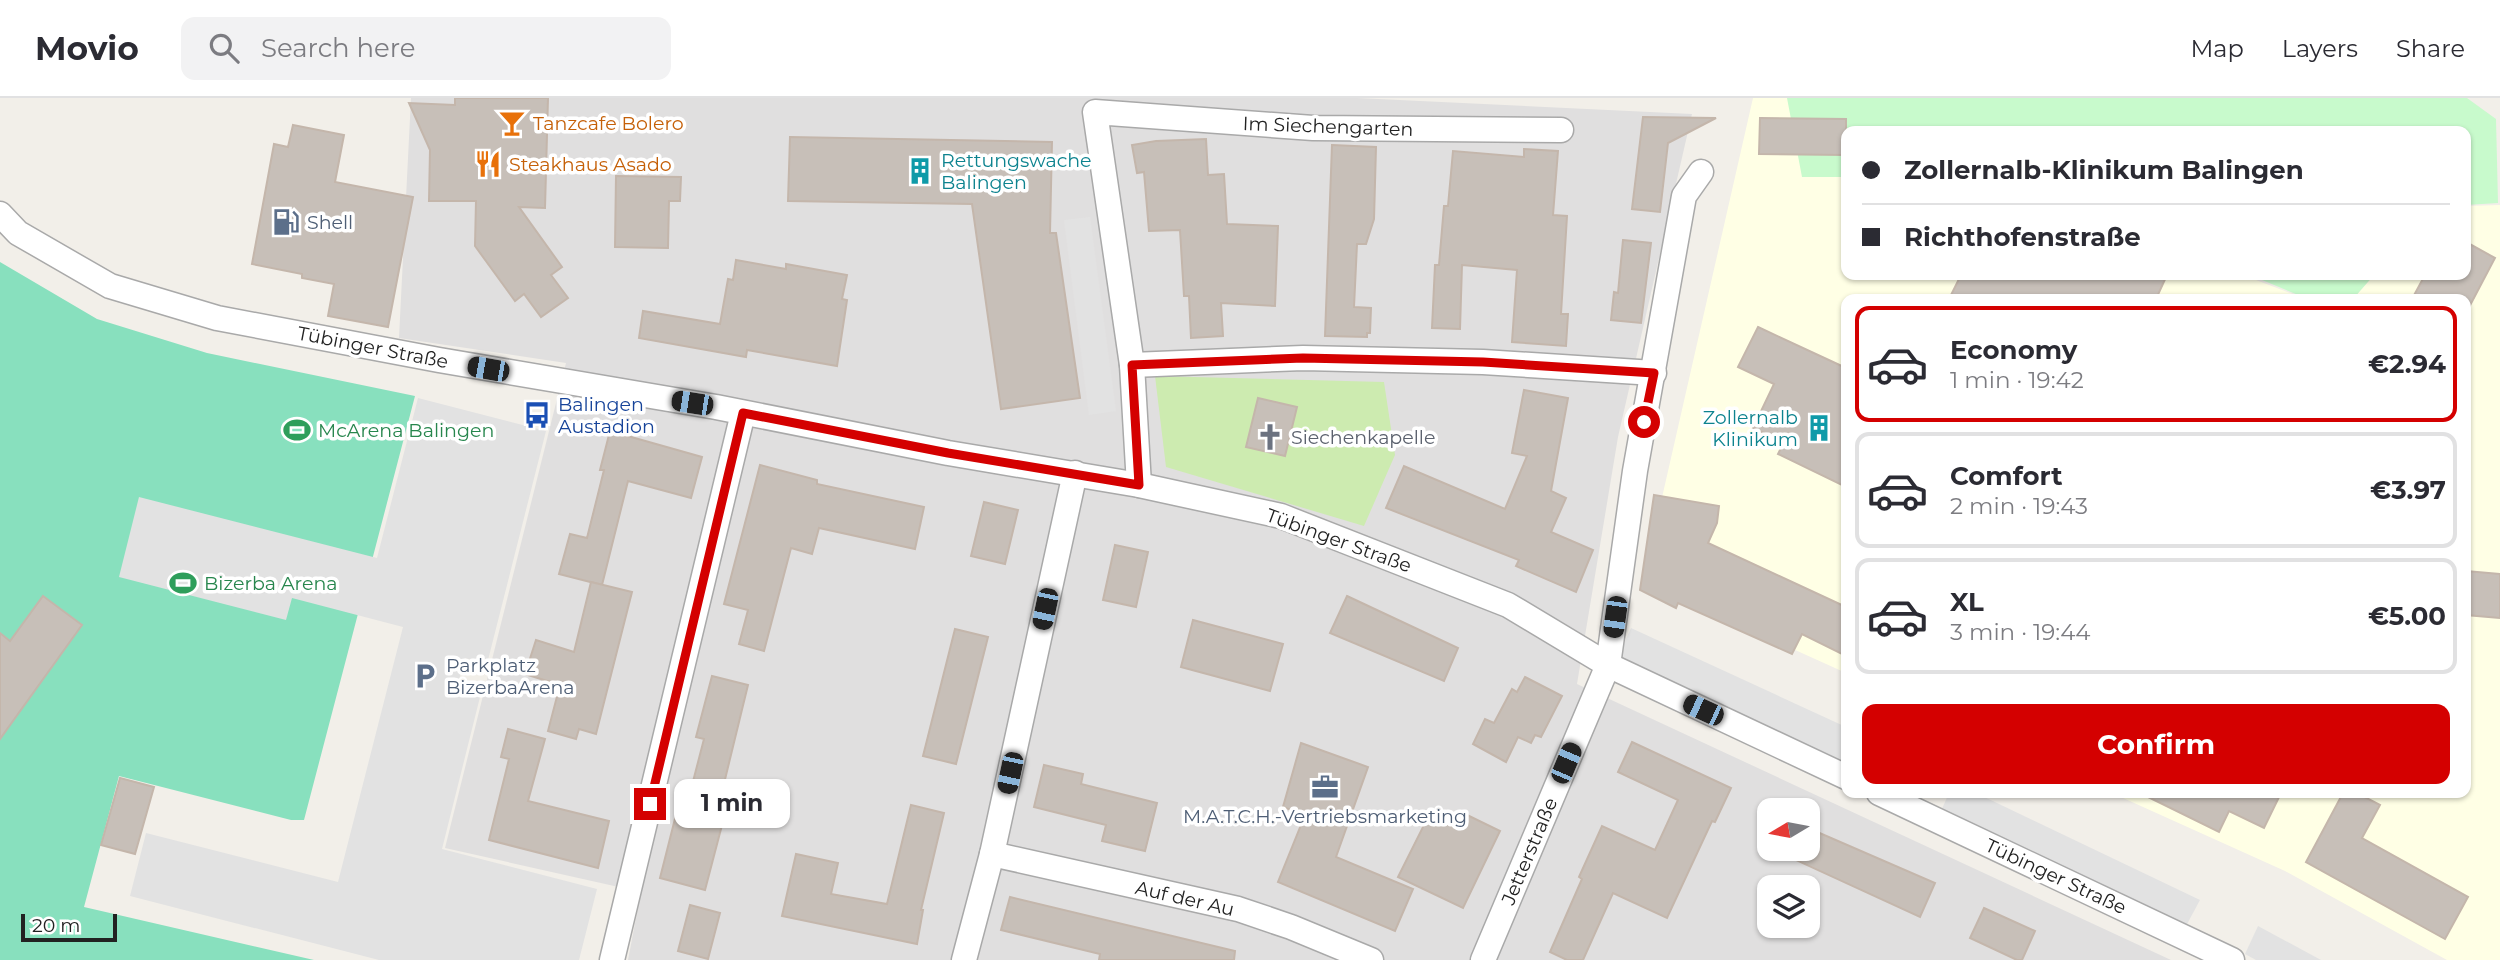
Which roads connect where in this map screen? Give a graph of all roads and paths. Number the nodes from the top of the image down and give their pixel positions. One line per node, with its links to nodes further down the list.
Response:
1 (1562, 130): 4 (street, Im Siechengarten)
2 (1701, 172): 5 (street)
3 (0, 214): 6 (street, Tübinger Straße)
4 (1132, 365): 5 (street); 8 (street)
5 (1654, 373): 9 (street)
6 (743, 413): 7 (street, Tübinger Straße); 13 (street)
7 (1075, 473): 8 (street, Tübinger Straße); 12 (street)
8 (1139, 485): 9 (street, Tübinger Straße)
9 (1608, 665): 10 (street, Tübinger Straße); 16 (street, Jetterstraße)
10 (1841, 775)
11 (1890, 798): 17 (street, Tübinger Straße)
12 (992, 854): 14 (street); 15 (street, Auf der Au)
13 (612, 960)
14 (964, 960)
15 (1371, 960)
16 (1483, 960)
17 (2232, 960)

